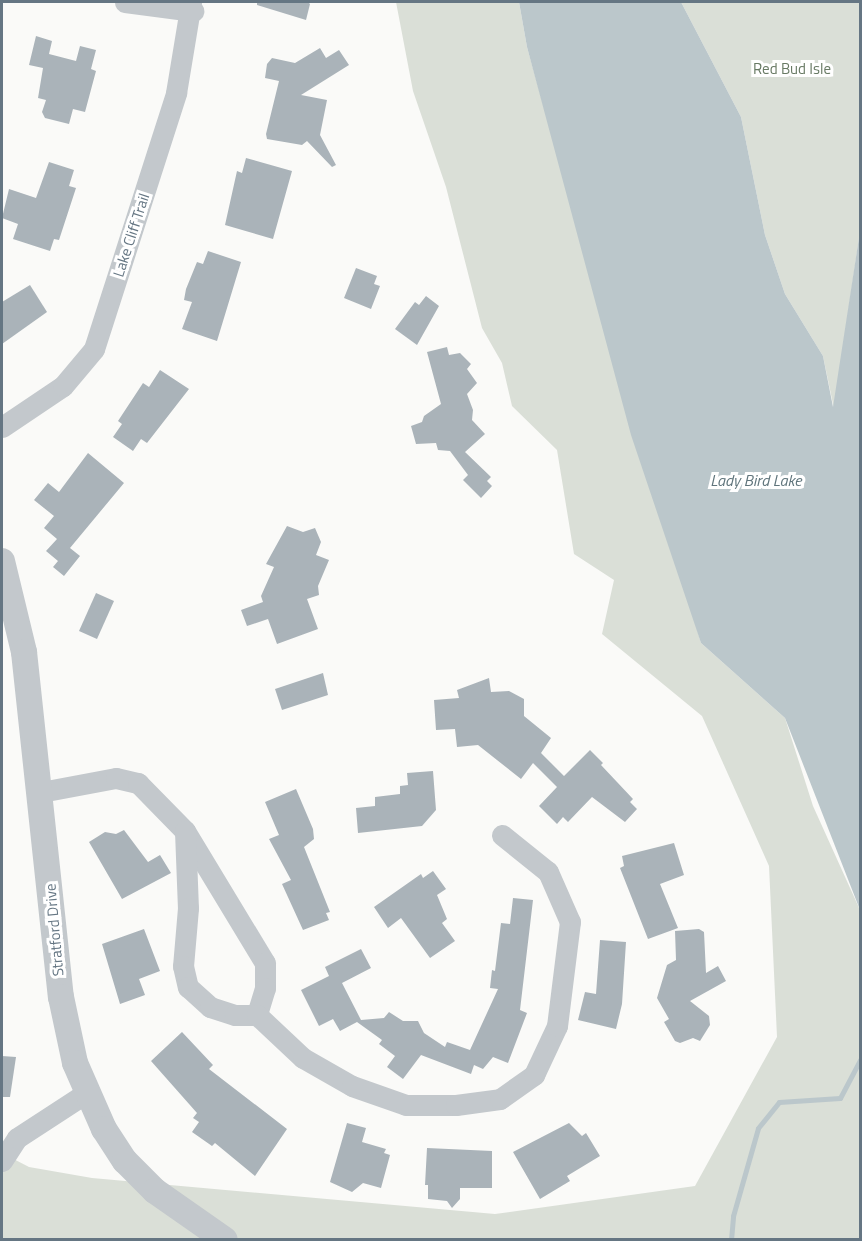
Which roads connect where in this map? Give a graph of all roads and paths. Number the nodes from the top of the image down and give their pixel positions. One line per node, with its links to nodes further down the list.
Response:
1 (125, 2): 2 (street)
2 (192, 6): 3 (street, Lake Cliff Trail)
3 (2, 427)
4 (2, 561): 5 (street, Stratford Drive)
5 (41, 792): 6 (street); 9 (street, Stratford Drive)
6 (185, 831): 8 (street); 8 (street)
7 (502, 835): 8 (street)
8 (257, 1015)
9 (86, 1093): 10 (street); 11 (street, Stratford Drive)
10 (2, 1161)
11 (225, 1239)

